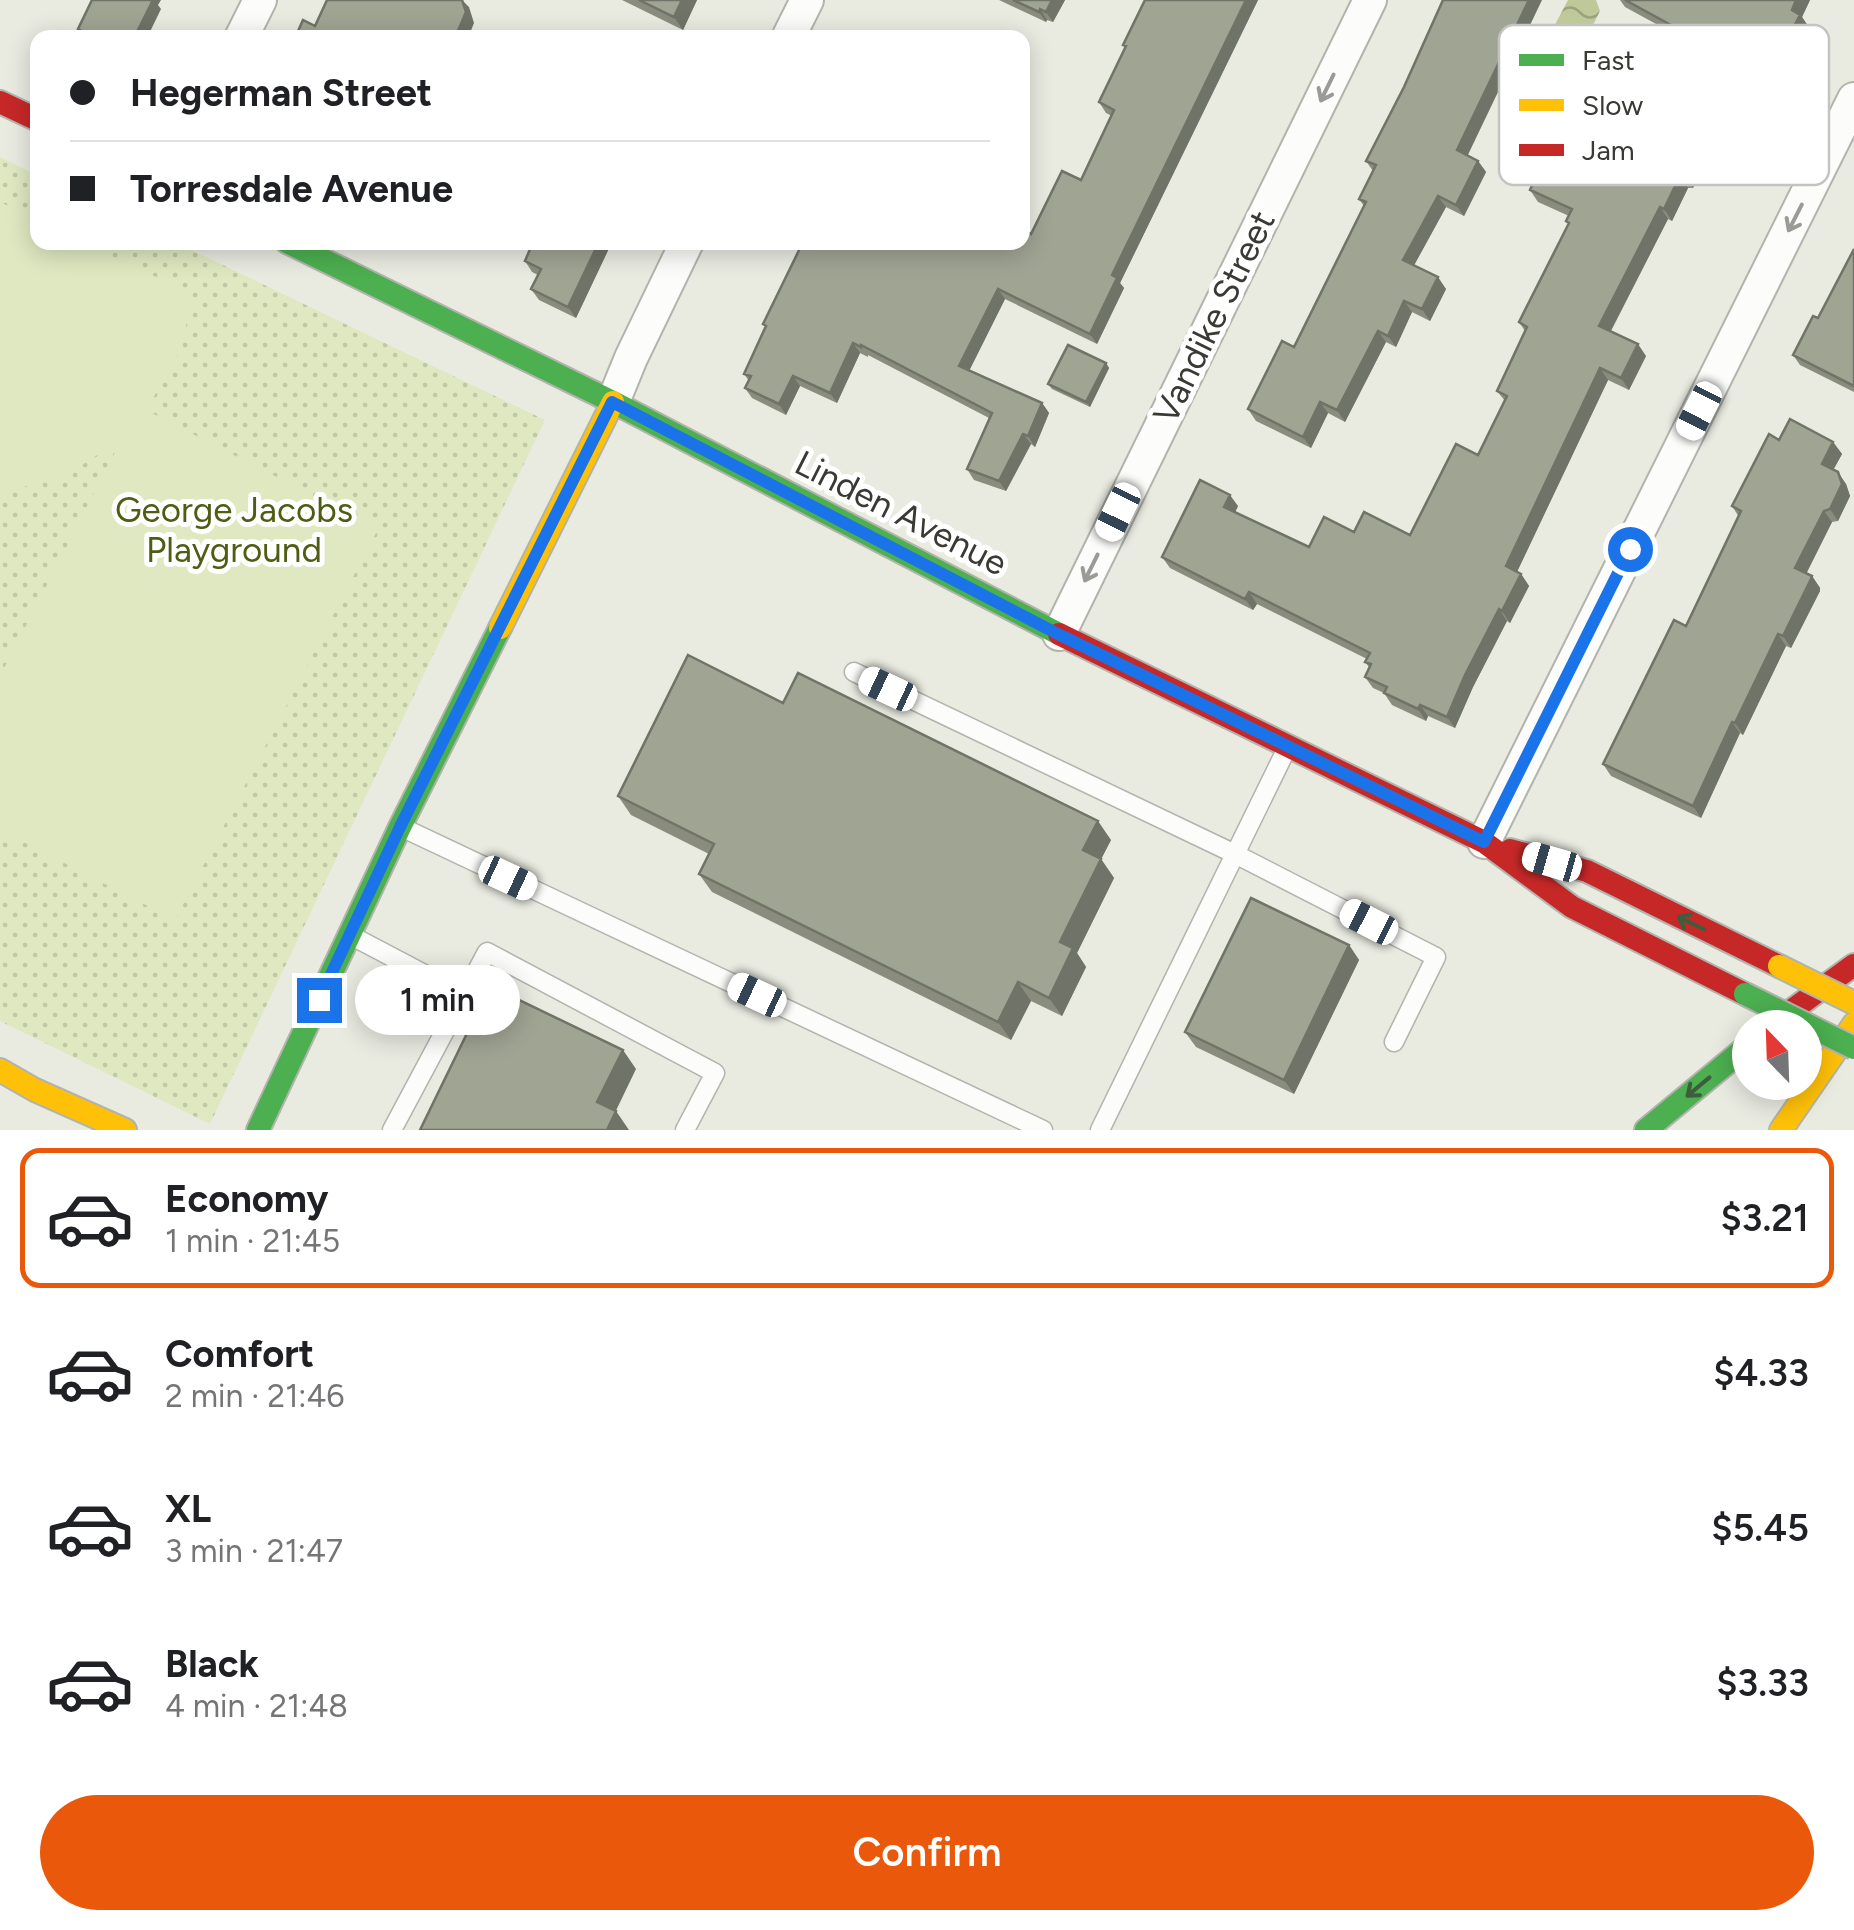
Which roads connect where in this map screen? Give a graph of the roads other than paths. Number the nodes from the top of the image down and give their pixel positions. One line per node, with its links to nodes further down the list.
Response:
1 (260, 0): 4 (street)
2 (806, 0): 5 (street)
3 (1370, 0): 14 (street, Vandike Street, one-way to 14)
4 (245, 30)
5 (792, 30)
6 (1854, 99): 9 (street, one-way to 9)
7 (0, 102): 8 (main road)
8 (30, 116)
9 (1829, 149)
10 (1811, 185): 18 (street, one-way to 18)
11 (304, 250): 13 (main road, Linden Avenue)
12 (684, 250): 13 (street)
13 (612, 402): 14 (main road, Linden Avenue); 17 (main road)
14 (1058, 634): 16 (main road, Linden Avenue)
15 (854, 672): 19 (lane)
16 (1288, 746): 18 (main road, Linden Avenue); 19 (lane)
17 (400, 827): 20 (main road); 36 (lane)
18 (1484, 842): 23 (main road, Linden Avenue, one-way to 18, bridge); 27 (main road, Linden Avenue, bridge)
19 (1235, 854): 26 (lane); 37 (lane)
20 (350, 935): 22 (lane); 33 (main road)
21 (1854, 964): 24 (main road)
22 (464, 996): 34 (lane); 35 (lane)
23 (1854, 1003)
24 (1794, 1010)
25 (1854, 1024): 39 (main road)
26 (1394, 1042)
27 (1854, 1048)
28 (1732, 1059): 38 (main road, one-way to 38)
29 (0, 1070): 30 (main road)
30 (30, 1087): 31 (main road); 32 (main road)
31 (43, 1116)
32 (125, 1130)
33 (258, 1130)
34 (392, 1130)
35 (685, 1130)
36 (1043, 1130)
37 (1100, 1130)
38 (1646, 1130)
39 (1781, 1130)

